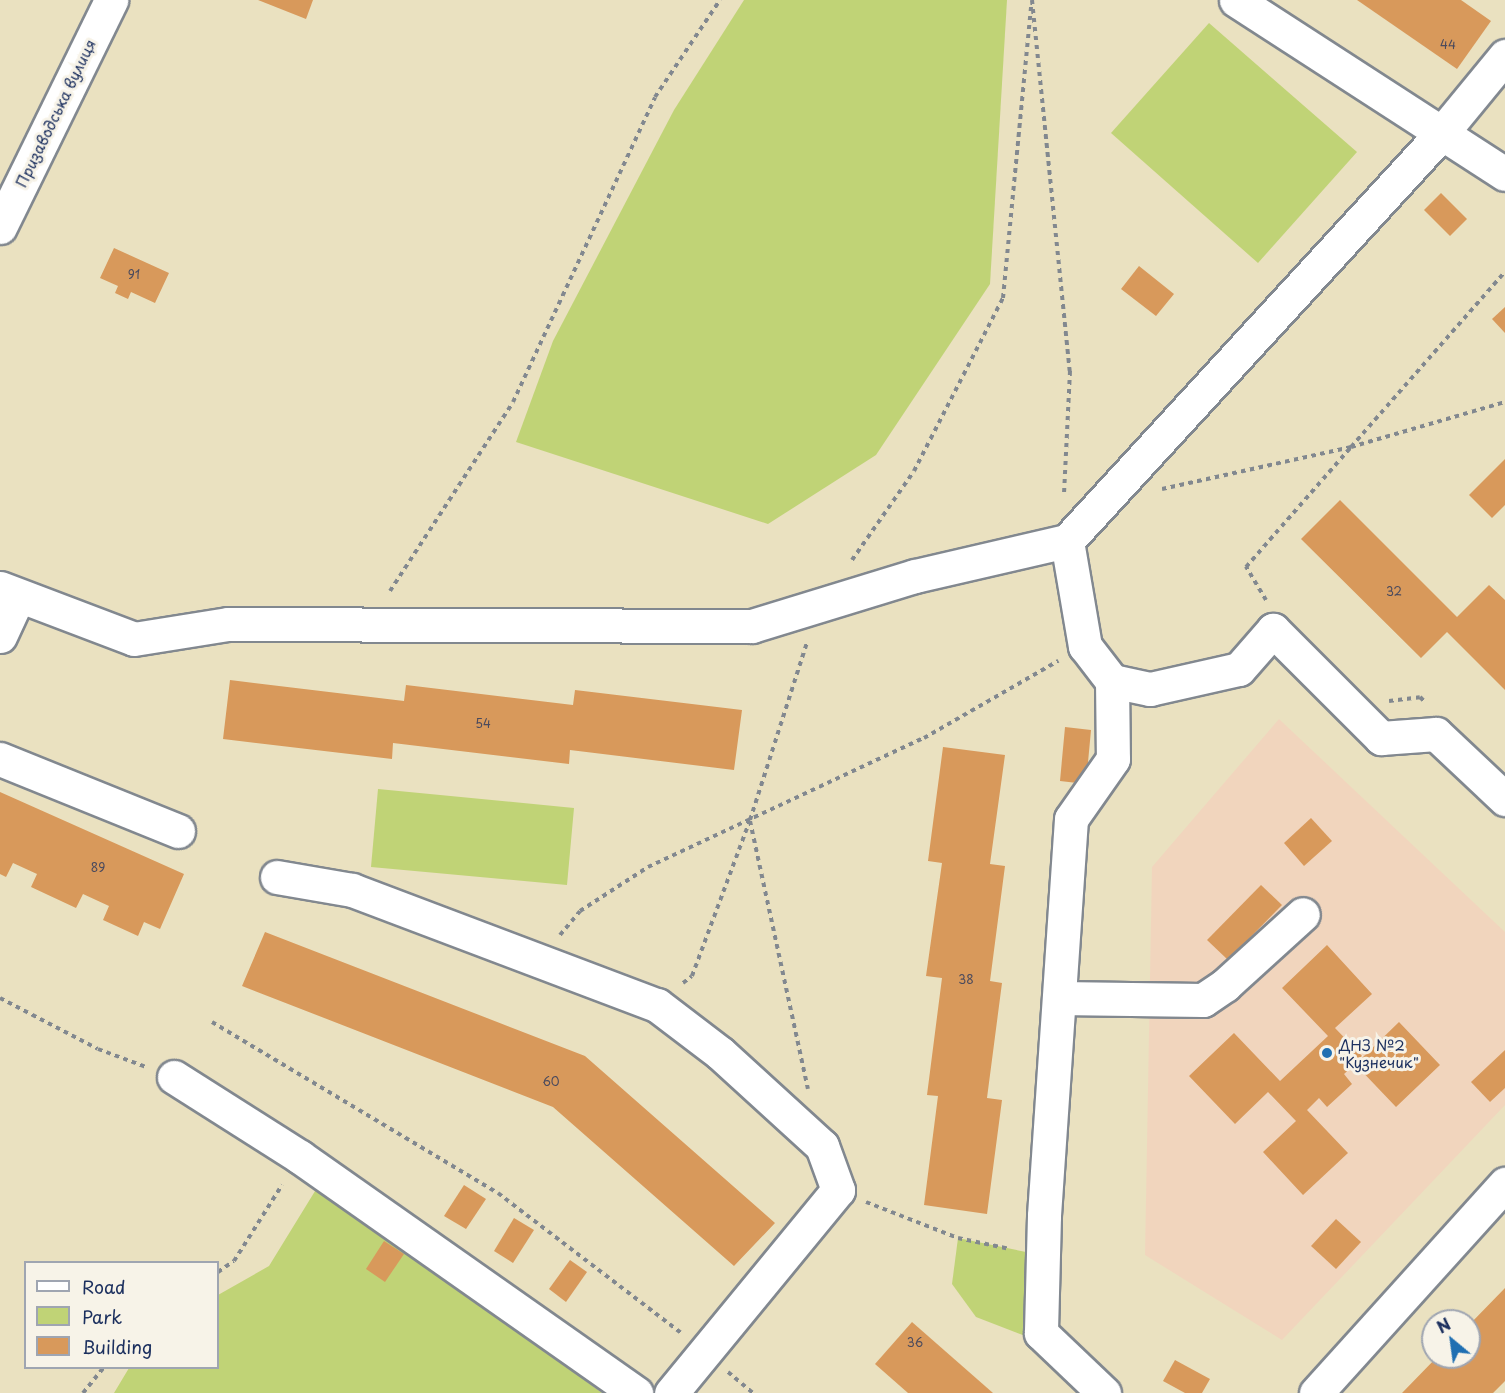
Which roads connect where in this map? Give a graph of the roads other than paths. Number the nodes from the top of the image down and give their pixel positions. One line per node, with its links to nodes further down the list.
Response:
1 (111, 0): 6 (street, Призаводська вулиця)
2 (1236, 0): 4 (street)
3 (1505, 56): 4 (street)
4 (1441, 134): 5 (street); 7 (street)
5 (1505, 174)
6 (0, 227)
7 (1067, 541): 8 (street); 10 (street)
8 (9, 593): 9 (street)
9 (0, 636)
10 (1112, 681): 12 (street); 16 (street)
11 (0, 759): 13 (street)
12 (1505, 799)
13 (178, 831)
14 (277, 877): 20 (street)
15 (1303, 914): 16 (street)
16 (1059, 998): 21 (street)
17 (174, 1077): 19 (street)
18 (1505, 1184): 22 (street)
19 (636, 1393)
20 (671, 1393)
21 (1104, 1393)
22 (1316, 1393)

